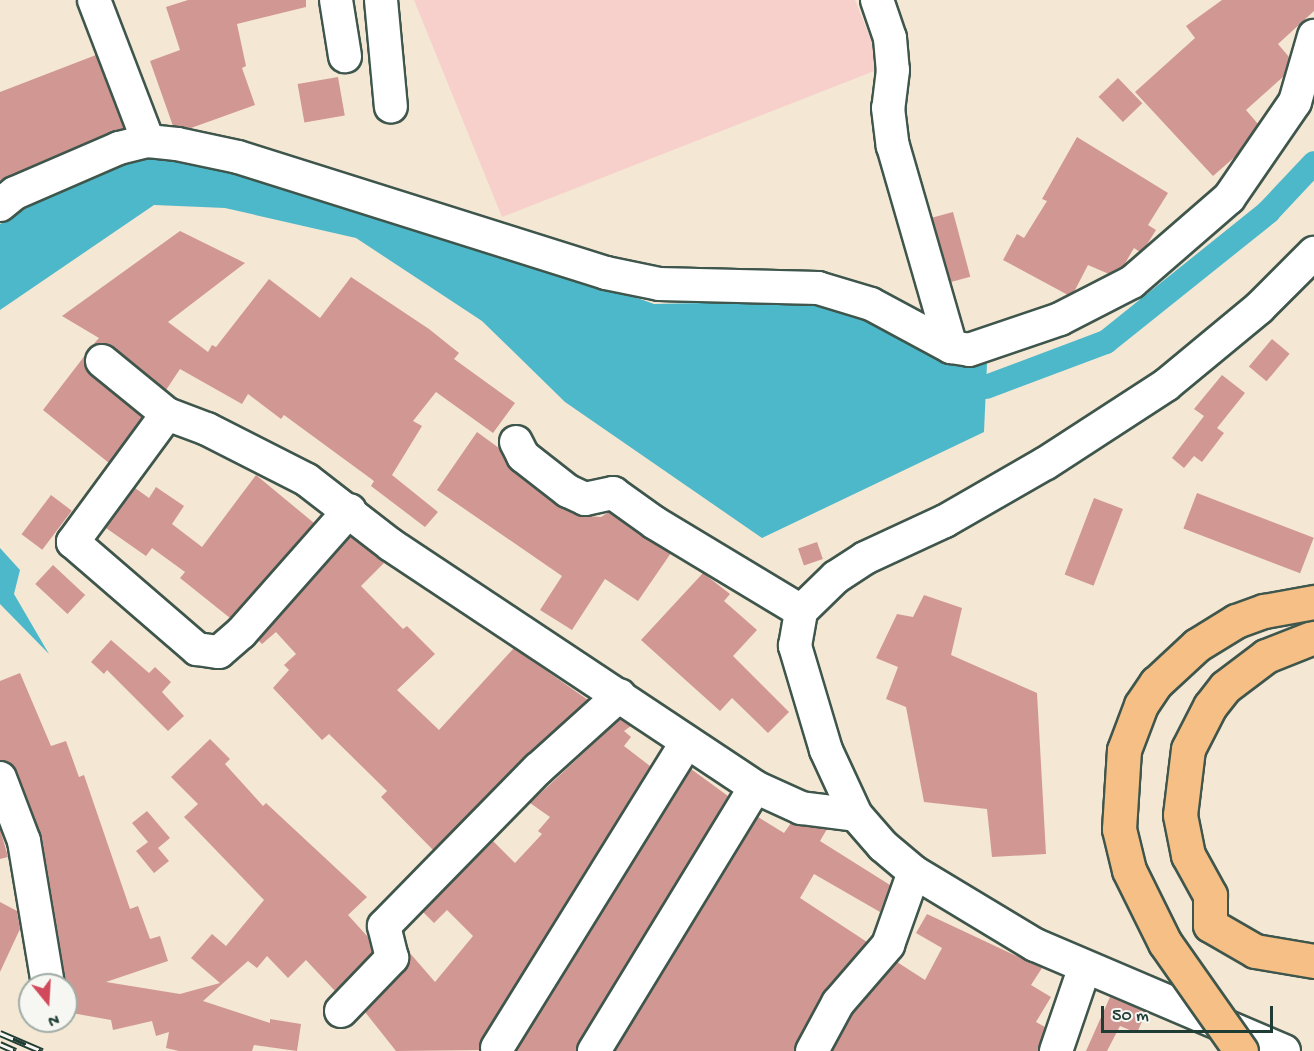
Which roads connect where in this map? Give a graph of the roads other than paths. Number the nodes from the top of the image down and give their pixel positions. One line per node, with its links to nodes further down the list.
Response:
1 (94, 0): 8 (street)
2 (336, 0): 6 (street)
3 (381, 0): 7 (street)
4 (877, 0): 11 (street)
5 (1314, 36): 11 (street)
6 (345, 56)
7 (391, 106)
8 (148, 141): 9 (street); 11 (street)
9 (0, 205)
10 (1314, 253): 17 (street)
11 (951, 347)
12 (102, 361): 13 (street)
13 (167, 414): 15 (street); 15 (street)
14 (516, 442): 17 (street)
15 (350, 510): 19 (street)
16 (1314, 602): 33 (highway, bridge)
17 (801, 611): 23 (street)
18 (1314, 637): 25 (highway)
19 (620, 695): 20 (street); 28 (street)
20 (686, 743): 22 (street); 29 (street)
21 (0, 778): 27 (street)
22 (755, 787): 23 (street); 30 (street)
23 (856, 815): 24 (street)
24 (914, 872): 26 (street); 31 (street)
25 (1314, 961)
26 (1084, 969): 32 (street); 34 (street)
27 (46, 973)
28 (341, 1011)
29 (497, 1048)
30 (594, 1051)
31 (812, 1051)
32 (1056, 1051)
33 (1241, 1051)
34 (1284, 1051)

